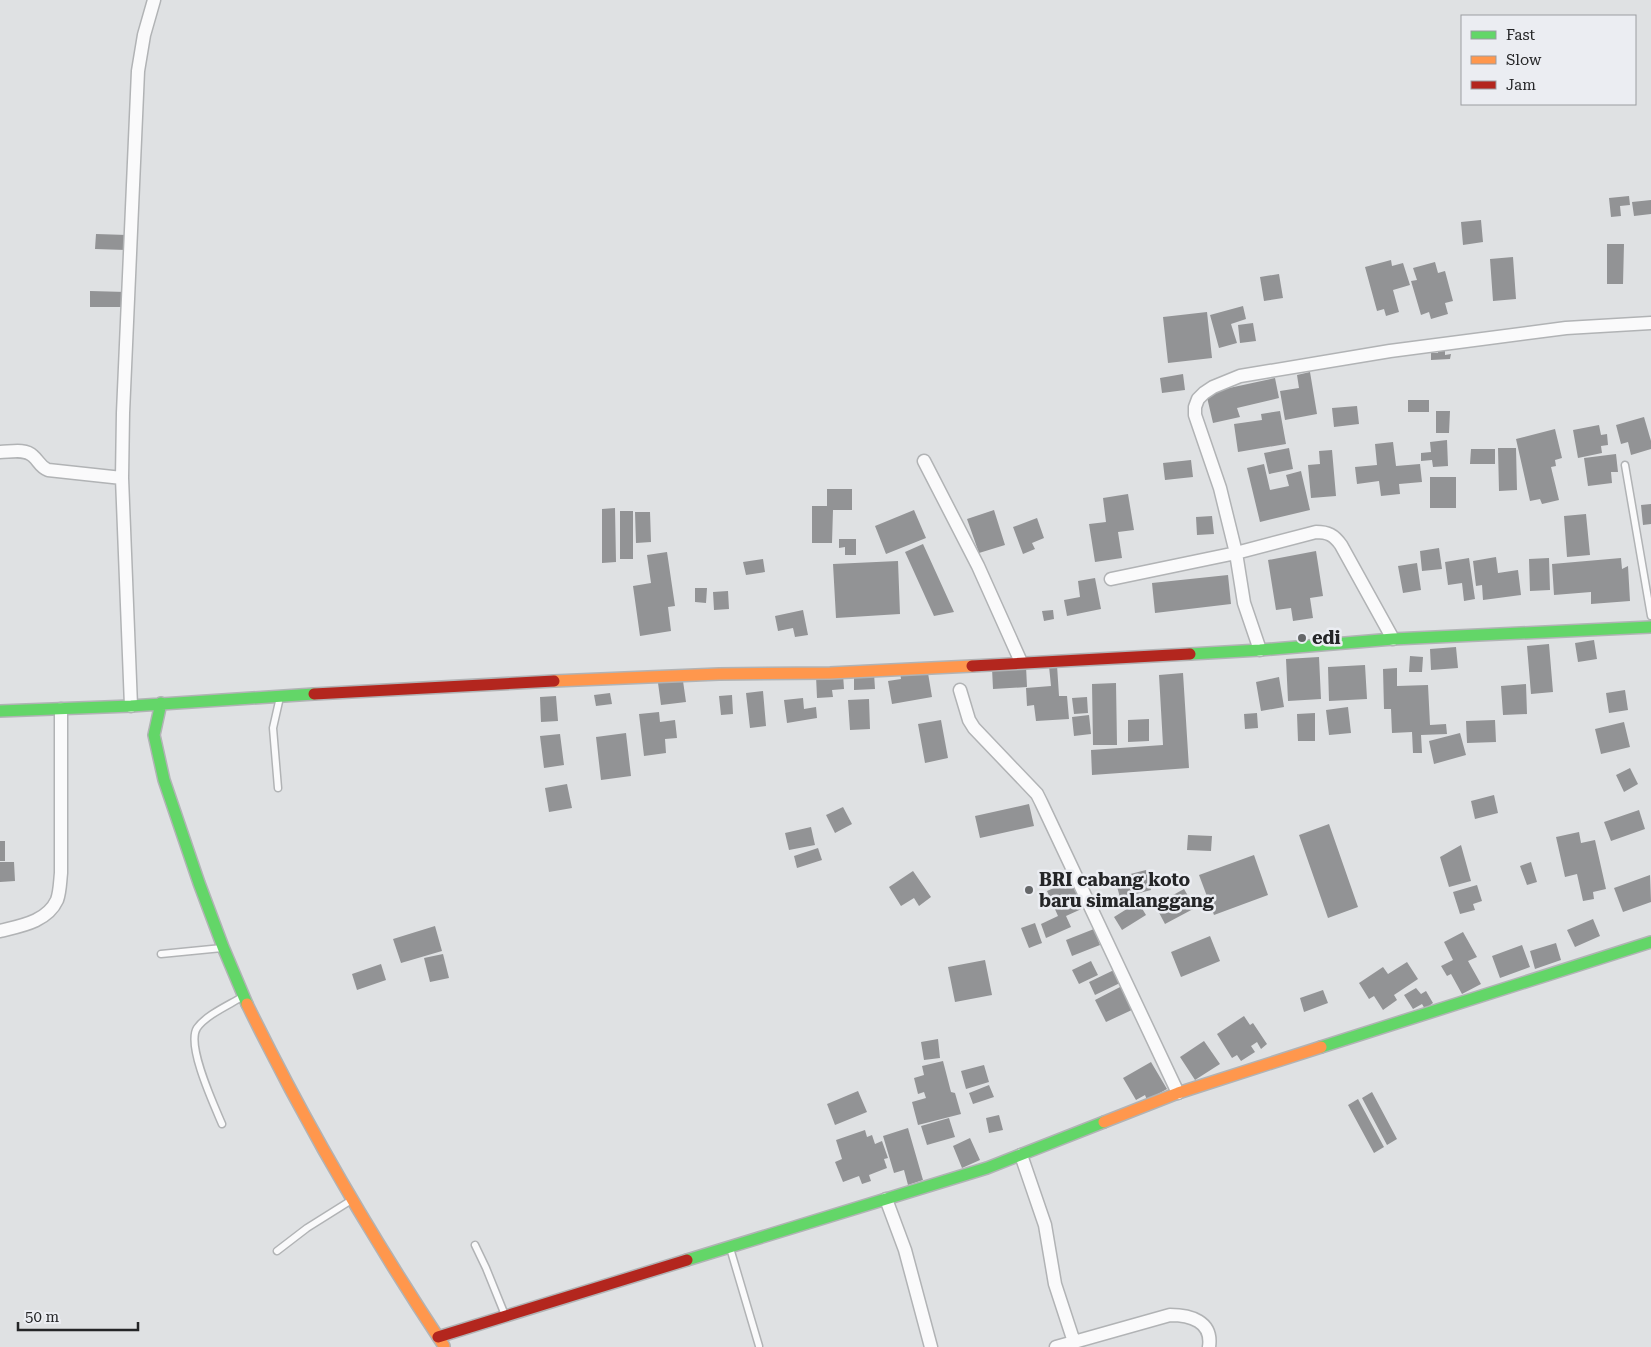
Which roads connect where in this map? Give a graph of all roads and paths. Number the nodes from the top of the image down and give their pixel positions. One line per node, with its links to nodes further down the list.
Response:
1 (154, 0): 6 (street)
2 (1651, 323): 7 (street)
3 (0, 452): 6 (street)
4 (924, 461): 13 (street)
5 (1625, 464): 9 (lane)
6 (122, 478): 17 (street)
7 (1236, 553): 8 (street); 11 (street); 12 (street)
8 (1110, 579)
9 (1651, 616)
10 (1651, 627): 11 (street)
11 (1393, 640): 12 (street)
12 (1260, 650): 13 (street)
13 (1021, 662): 14 (street)
14 (968, 666): 15 (street); 26 (street)
15 (280, 696): 16 (street); 20 (lane)
16 (160, 703): 17 (street); 23 (street)
17 (131, 706): 18 (street)
18 (61, 709): 19 (street); 21 (street)
19 (0, 711)
20 (278, 788)
21 (0, 932)
22 (1651, 942): 26 (street)
23 (223, 948): 24 (lane); 25 (street)
24 (161, 954)
25 (243, 996): 27 (lane); 30 (street)
26 (1178, 1093): 28 (street)
27 (222, 1124)
28 (1021, 1154): 29 (street); 35 (street)
29 (886, 1199): 32 (street); 38 (street)
30 (351, 1200): 33 (lane); 36 (street)
31 (475, 1245): 34 (lane)
32 (730, 1247): 34 (street); 37 (lane)
33 (277, 1251)
34 (506, 1316): 36 (street)
35 (1074, 1342): 39 (street); 40 (street)
36 (440, 1343)
37 (759, 1346)
38 (931, 1347)
39 (1056, 1347)
40 (1209, 1347)

